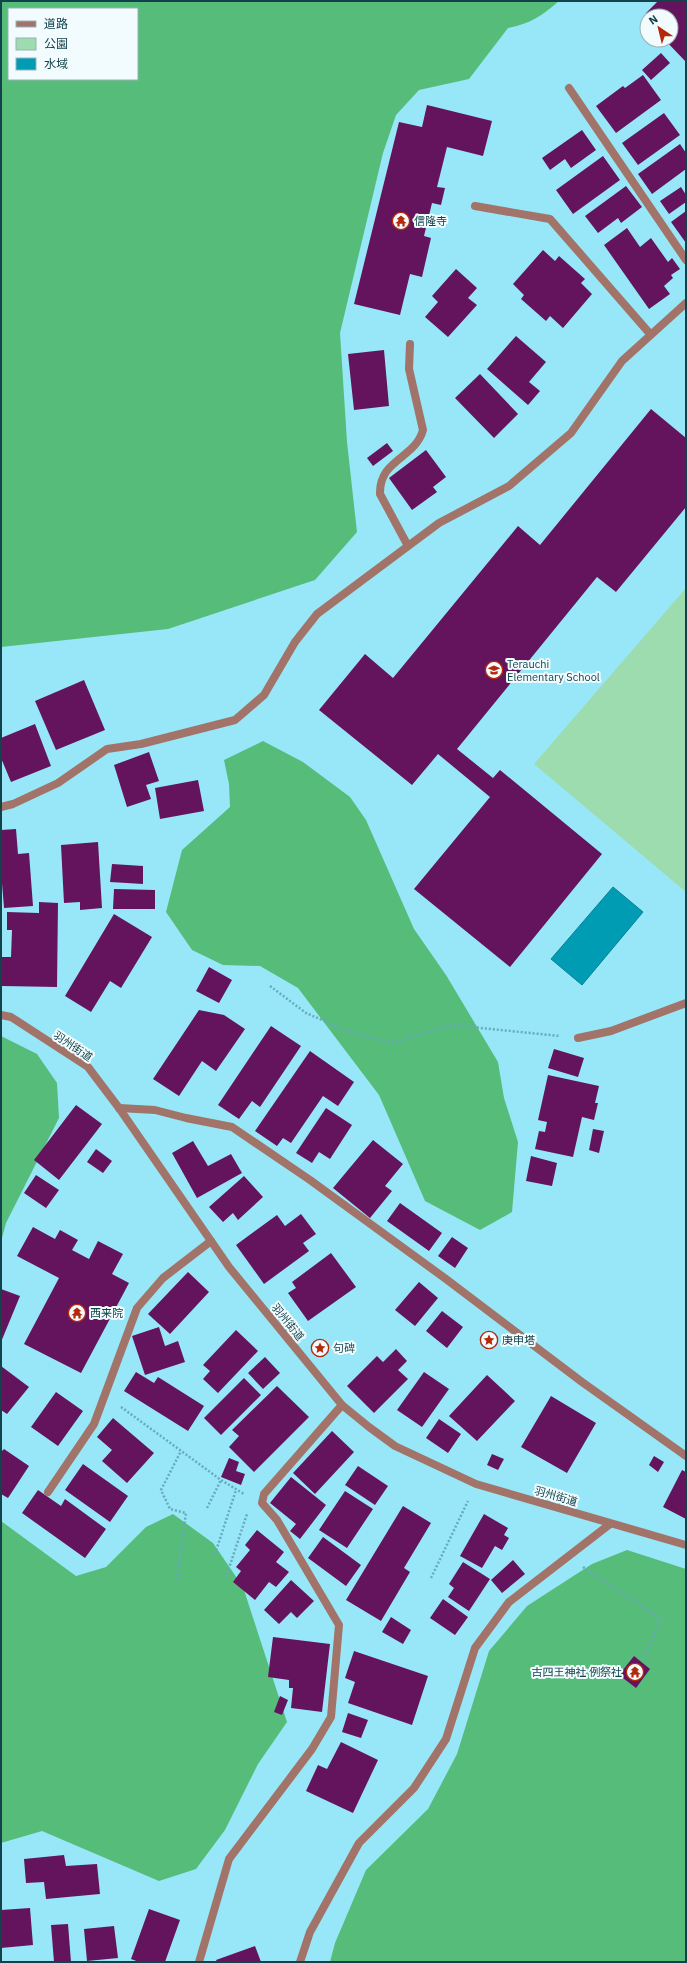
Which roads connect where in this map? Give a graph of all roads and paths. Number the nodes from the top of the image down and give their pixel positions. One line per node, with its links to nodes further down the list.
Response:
1 (569, 88): 3 (street)
2 (475, 206): 5 (street)
3 (686, 260)
4 (686, 304): 5 (street)
5 (651, 335): 7 (street)
6 (410, 344): 7 (street)
7 (408, 546): 8 (street)
8 (1, 807)
9 (270, 986): 12 (path)
10 (686, 1003): 12 (street)
11 (1, 1015): 13 (street, 羽州街道)
12 (578, 1038)
13 (120, 1108): 14 (street, 羽州街道); 18 (street)
14 (211, 1241): 15 (street); 16 (street, 羽州街道)
15 (104, 1395): 17 (path); 22 (street)
16 (342, 1405): 20 (street, 羽州街道); 24 (street)
17 (181, 1451): 19 (path); 32 (path)
18 (686, 1456)
19 (221, 1480): 21 (path); 25 (path)
20 (476, 1484): 26 (street, 羽州街道); 31 (path)
21 (236, 1490): 23 (path); 28 (path)
22 (48, 1492)
23 (252, 1498): 24 (path); 30 (path)
24 (262, 1503): 34 (street)
25 (207, 1508)
26 (610, 1524): 27 (street, 羽州街道); 29 (street)
27 (686, 1545)
28 (215, 1554)
29 (568, 1557): 33 (path); 35 (street)
30 (226, 1577)
31 (430, 1578)
32 (177, 1579)
33 (644, 1659)
34 (199, 1962)
35 (300, 1962)

